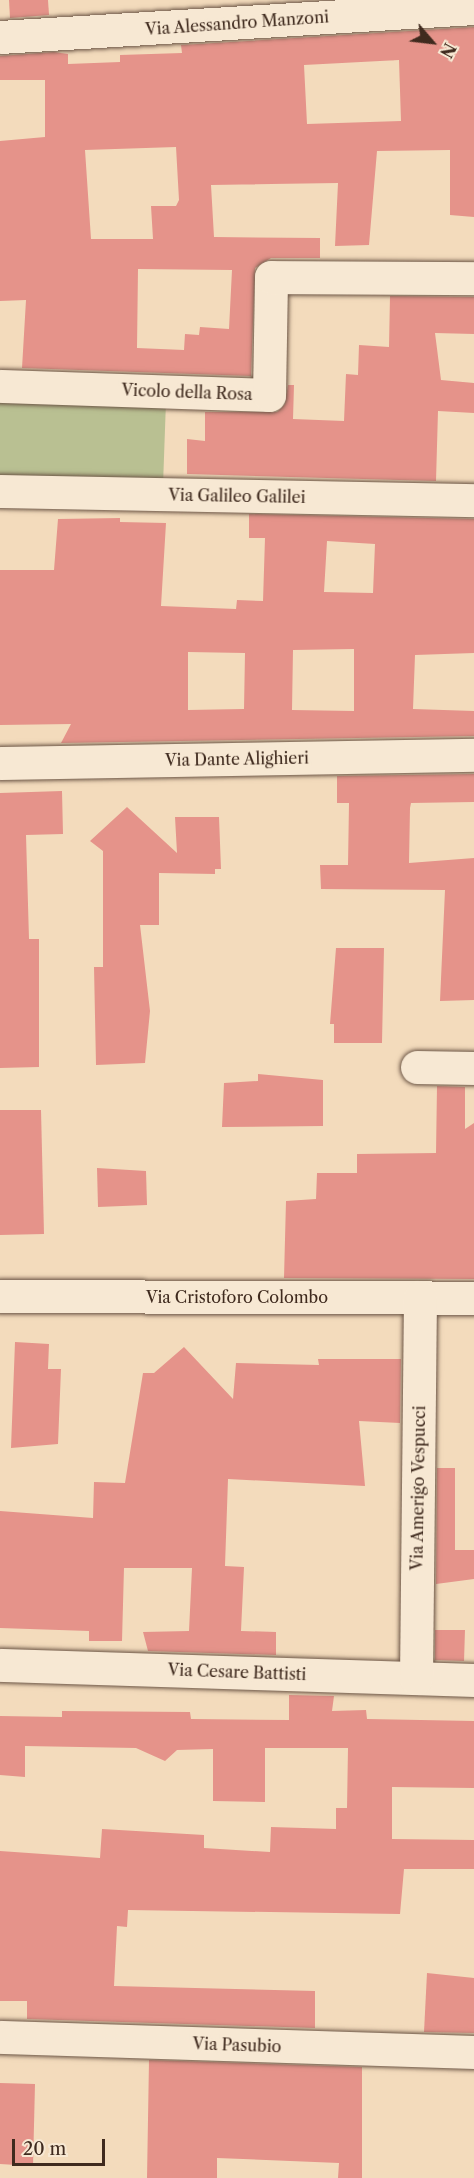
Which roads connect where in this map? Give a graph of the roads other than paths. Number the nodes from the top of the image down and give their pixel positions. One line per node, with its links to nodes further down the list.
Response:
1 (474, 8): 2 (street, Via Alessandro Manzoni)
2 (0, 37)
3 (474, 278): 4 (street, Vicolo della Rosa)
4 (0, 386)
5 (0, 491): 6 (street, Via Galileo Galilei)
6 (474, 500)
7 (474, 755): 8 (street, Via Dante Alighieri)
8 (0, 763)
9 (417, 1068): 10 (street)
10 (474, 1068)
11 (0, 1296): 12 (street, Via Cristoforo Colombo)
12 (420, 1298): 13 (street, Via Cristoforo Colombo); 15 (street, Via Amerigo Vespucci)
13 (474, 1298)
14 (0, 1665): 15 (street, Via Cesare Battisti)
15 (416, 1678): 16 (street, Via Cesare Battisti)
16 (474, 1680)
17 (0, 2037): 18 (street, Via Pasubio)
18 (474, 2052)

